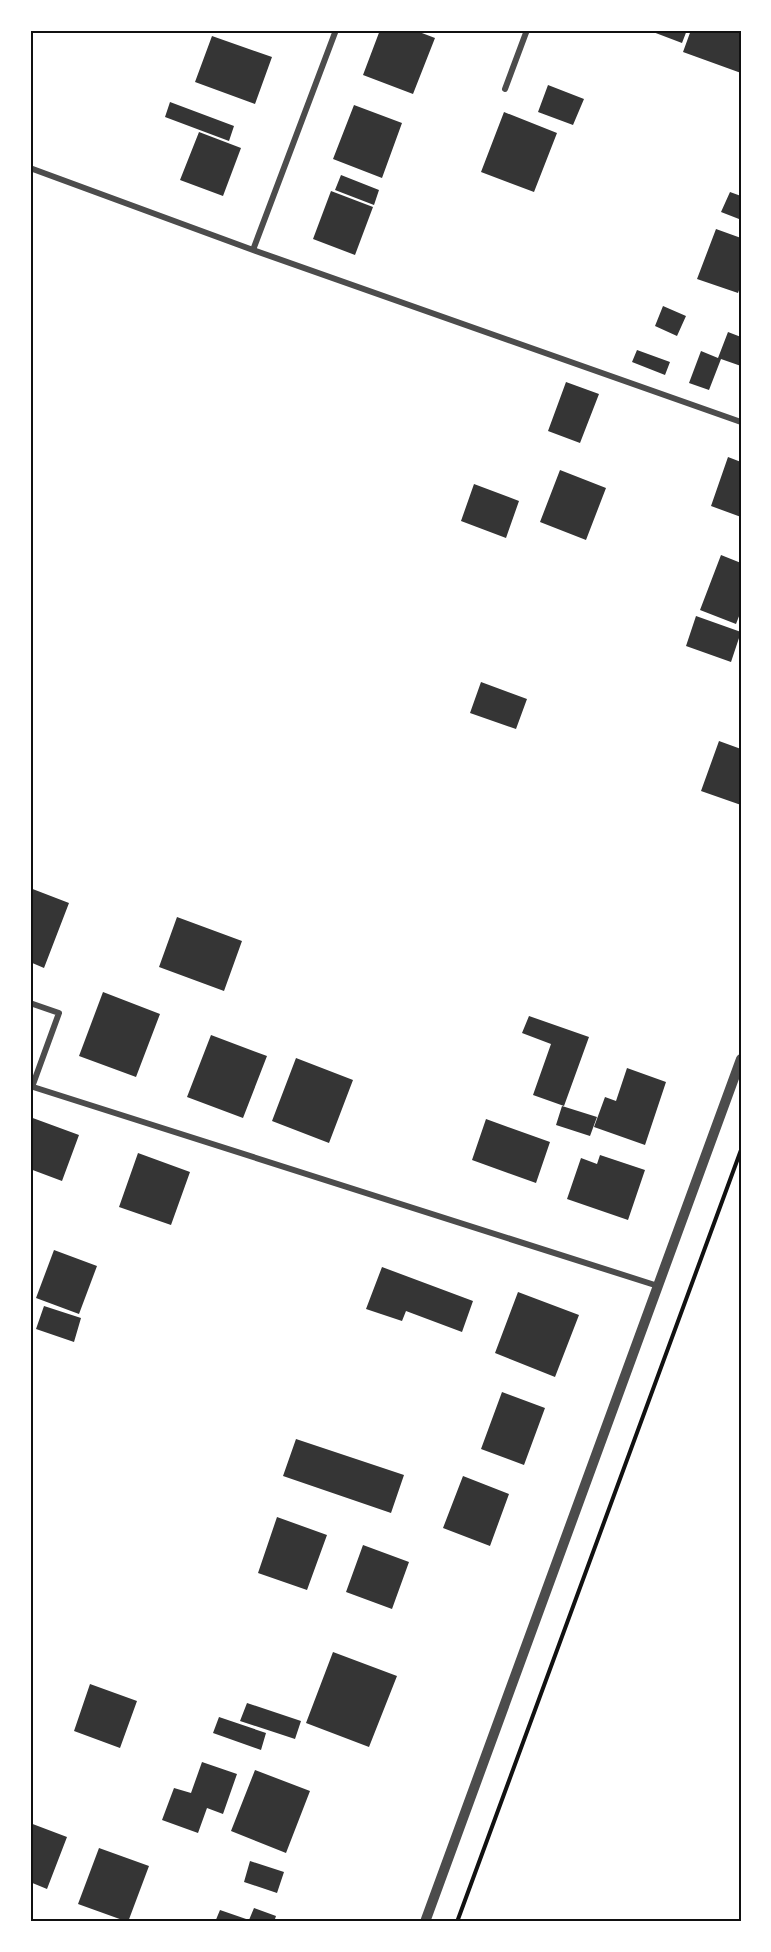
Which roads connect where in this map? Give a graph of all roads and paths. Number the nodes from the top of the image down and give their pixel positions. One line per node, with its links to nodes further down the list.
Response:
1 (336, 30): 5 (street)
2 (526, 30): 3 (street)
3 (505, 89)
4 (30, 168): 5 (street)
5 (253, 250): 6 (street)
6 (741, 422)
7 (30, 1003): 9 (street)
8 (741, 1059): 11 (street)
9 (31, 1086): 11 (street)
10 (741, 1150): 13 (path)
11 (658, 1286): 12 (street)
12 (425, 1922)
13 (457, 1922)

